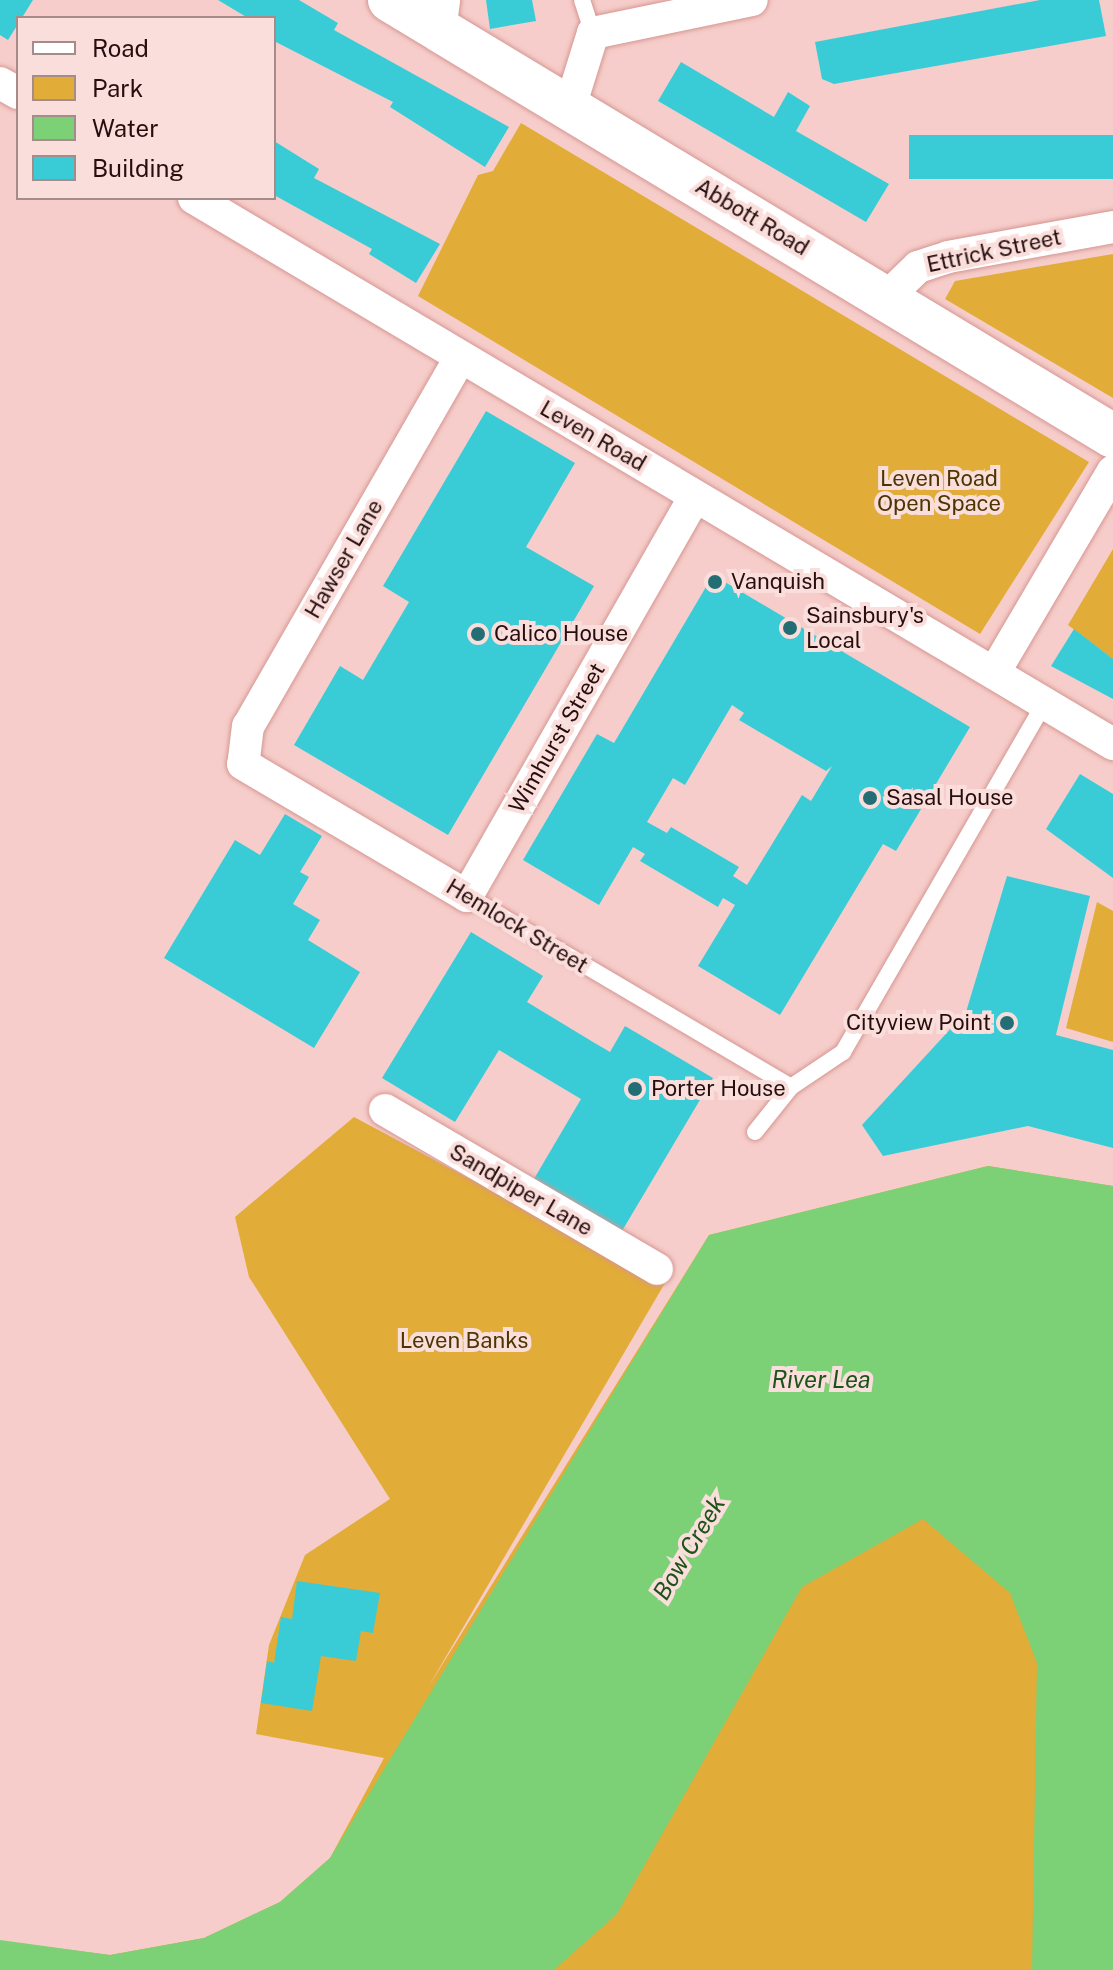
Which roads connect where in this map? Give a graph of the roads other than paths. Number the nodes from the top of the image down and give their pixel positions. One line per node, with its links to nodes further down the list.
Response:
1 (390, 0): 4 (main road, Abbott Road)
2 (582, 0): 5 (lane)
3 (743, 1): 5 (street)
4 (442, 15): 6 (main road, Abbott Road)
5 (593, 33): 6 (street)
6 (569, 110): 9 (main road, Abbott Road)
7 (197, 200): 10 (street, Leven Road)
8 (1113, 227): 9 (street, Ettrick Street)
9 (887, 297): 11 (main road, Abbott Road)
10 (460, 358): 13 (street, Leven Road); 17 (street, Hawser Lane)
11 (1113, 436)
12 (1113, 471): 14 (street)
13 (695, 496): 14 (street, Leven Road); 18 (street, Wimhurst Street)
14 (994, 673): 15 (street, Leven Road)
15 (1045, 702): 16 (street, Leven Road); 19 (lane)
16 (1113, 744)
17 (243, 764): 18 (street, Hemlock Street)
18 (467, 896): 19 (lane, Hemlock Street)
19 (791, 1087): 21 (lane)
20 (385, 1110): 22 (street, Sandpiper Lane)
21 (755, 1132)
22 (657, 1269)

